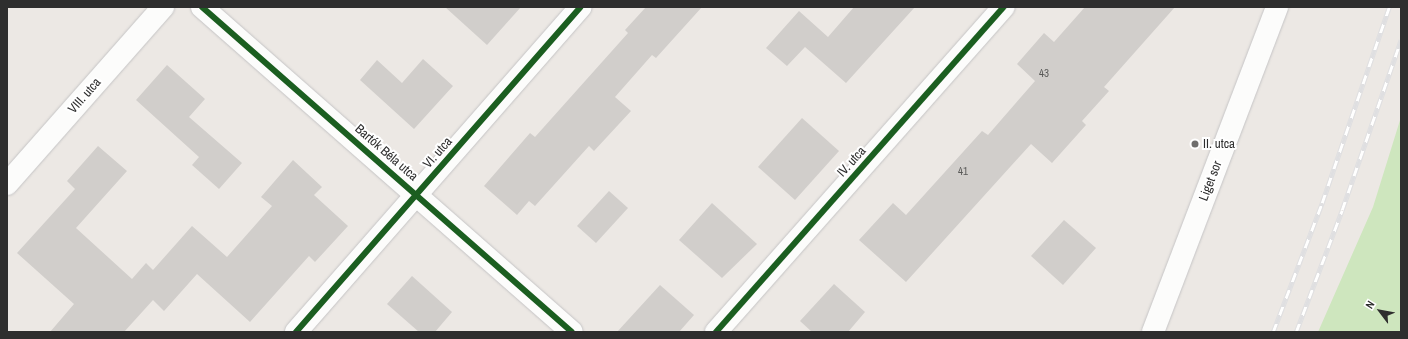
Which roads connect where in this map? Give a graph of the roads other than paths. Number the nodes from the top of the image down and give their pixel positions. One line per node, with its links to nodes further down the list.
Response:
1 (163, 7): 6 (street, VIII. utca)
2 (202, 7): 7 (street, Bartók Béla utca)
3 (581, 7): 7 (street, VI. utca)
4 (1004, 7): 10 (street, IV. utca)
5 (1277, 7): 11 (street, Liget sor)
6 (7, 184)
7 (416, 194): 8 (street, VI. utca); 9 (street, Bartók Béla utca)
8 (296, 332)
9 (572, 332)
10 (716, 332)
11 (1153, 332)

